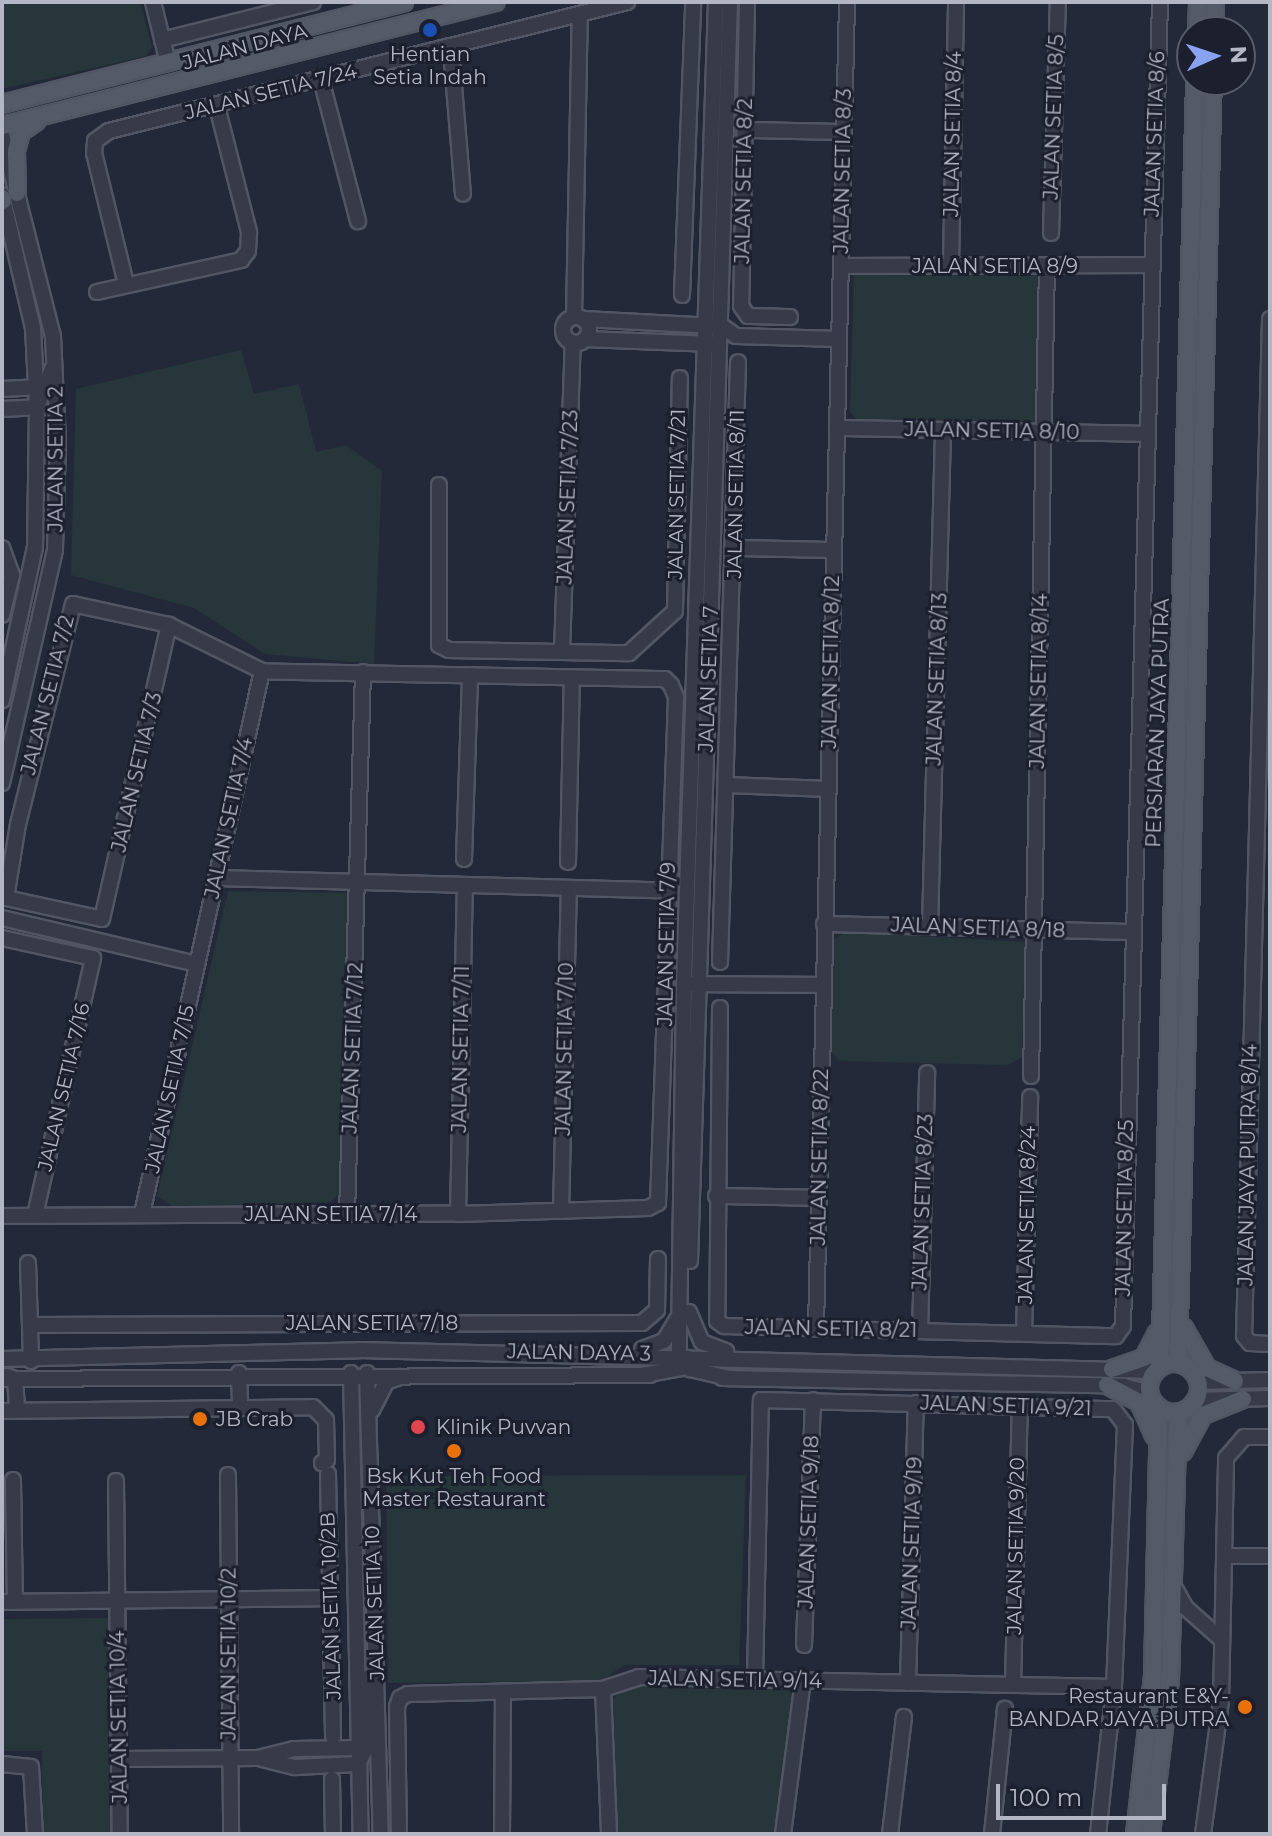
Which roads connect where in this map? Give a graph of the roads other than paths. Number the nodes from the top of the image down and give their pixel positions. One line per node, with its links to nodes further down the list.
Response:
1 (153, 2): 17 (street)
2 (313, 2): 17 (street)
3 (496, 2): 15 (main road, JALAN DAYA)
4 (627, 2): 14 (street, JALAN SETIA 7/24)
5 (693, 2): 40 (street)
6 (716, 2): 45 (street, JALAN SETIA 7)
7 (730, 2): 46 (street, JALAN SETIA 7)
8 (747, 2): 27 (street, JALAN SETIA 8/2)
9 (847, 2): 28 (street, JALAN SETIA 8/3)
10 (956, 2): 34 (street, JALAN SETIA 8/4)
11 (1058, 2): 33 (street, JALAN SETIA 8/5)
12 (1160, 2): 36 (street, JALAN SETIA 8/6)
13 (396, 3): 15 (main road); 16 (main road); 19 (main road, JALAN DAYA)
14 (580, 15): 18 (street, JALAN SETIA 7/24); 42 (street)
15 (425, 19): 16 (main road, JALAN DAYA)
16 (380, 32): 25 (main road, JALAN DAYA)
17 (162, 40): 19 (street)
18 (451, 49): 20 (street, JALAN SETIA 7/24); 30 (street)
19 (168, 63): 23 (main road, JALAN DAYA)
20 (321, 79): 24 (street, JALAN SETIA 7/24); 32 (street)
21 (1195, 96): 118 (main road, PERSIARAN JAYA PUTRA)
22 (1213, 96): 117 (main road, PERSIARAN JAYA PUTRA)
23 (2, 106)
24 (217, 106): 38 (street, JALAN SETIA 7/24); 38 (street)
25 (56, 113): 26 (main road, JALAN DAYA); 31 (main road)
26 (2, 126)
27 (746, 130): 28 (street); 41 (street, JALAN SETIA 8/2)
28 (844, 132): 37 (street, JALAN SETIA 8/3)
29 (2, 135): 31 (street, JALAN SETIA 2)
30 (463, 194)
31 (6, 197): 53 (street, JALAN SETIA 2); 57 (street, JALAN SETIA 2)
32 (358, 221)
33 (1051, 233)
34 (951, 265): 35 (street, JALAN SETIA 8/9); 37 (street, JALAN SETIA 8/9)
35 (1047, 265): 36 (street, JALAN SETIA 8/9); 61 (street, JALAN SETIA 8/14)
36 (1150, 265): 62 (street, JALAN SETIA 8/6)
37 (841, 266): 48 (street, JALAN SETIA 8/3)
38 (126, 284): 39 (street)
39 (97, 292)
40 (682, 295)
41 (790, 317)
42 (579, 318): 44 (street); 49 (street); 49 (street)
43 (1270, 319): 65 (street, JALAN JAYA PUTRA 8/14)
44 (673, 324): 45 (street); 50 (street)
45 (706, 325): 46 (street); 51 (street, JALAN SETIA 7)
46 (722, 326): 47 (street); 52 (street, JALAN SETIA 7)
47 (736, 336): 48 (street); 52 (street)
48 (839, 339): 59 (street, JALAN SETIA 8/12)
49 (579, 341): 50 (street); 72 (street, JALAN SETIA 7/23)
50 (673, 343): 51 (street)
51 (705, 344): 52 (street); 99 (street, JALAN SETIA 7)
52 (722, 344): 99 (street, JALAN SETIA 7)
53 (54, 352): 57 (street); 63 (street, JALAN SETIA 2)
54 (738, 362): 67 (street, JALAN SETIA 8/11)
55 (680, 378): 72 (street, JALAN SETIA 7/21)
56 (2, 389): 57 (street)
57 (39, 397): 58 (street); 63 (street); 77 (street, JALAN SETIA 2)
58 (2, 409)
59 (837, 428): 60 (street, JALAN SETIA 8/10); 68 (street, JALAN SETIA 8/12)
60 (943, 430): 61 (street, JALAN SETIA 8/10); 93 (street, JALAN SETIA 8/13)
61 (1044, 432): 62 (street, JALAN SETIA 8/10); 94 (street, JALAN SETIA 8/14)
62 (1146, 434): 95 (street, JALAN SETIA 8/25)
63 (58, 441): 79 (street, JALAN SETIA 2)
64 (439, 485): 72 (street)
65 (1268, 544): 71 (street, JALAN JAYA PUTRA 8/14)
66 (2, 548): 69 (street)
67 (736, 548): 68 (street); 81 (street, JALAN SETIA 8/11)
68 (834, 550): 82 (street, JALAN SETIA 8/12)
69 (2, 615)
70 (169, 625): 73 (street, JALAN SETIA 7/2); 90 (street, JALAN SETIA 7/2); 90 (street, JALAN SETIA 7/3)
71 (1266, 649): 78 (street, JALAN JAYA PUTRA 8/14)
72 (562, 651)
73 (262, 671): 74 (street); 85 (street, JALAN SETIA 7/4)
74 (363, 672): 75 (street); 86 (street, JALAN SETIA 7/12)
75 (470, 675): 76 (street); 83 (street)
76 (572, 678): 84 (street); 89 (street, JALAN SETIA 7/9)
77 (2, 700)
78 (1264, 752): 125 (street, JALAN JAYA PUTRA 8/14)
79 (4, 760): 80 (street, JALAN SETIA 2)
80 (2, 783)
81 (727, 785): 82 (street); 97 (street, JALAN SETIA 8/11)
82 (828, 789): 92 (street, JALAN SETIA 8/12)
83 (464, 859)
84 (568, 862)
85 (216, 878): 86 (street); 98 (street, JALAN SETIA 7/4)
86 (359, 882): 87 (street); 110 (street, JALAN SETIA 7/12)
87 (465, 885): 88 (street); 111 (street, JALAN SETIA 7/11)
88 (569, 888): 89 (street); 108 (street, JALAN SETIA 7/10)
89 (668, 891): 107 (street, JALAN SETIA 7/9)
90 (3, 892)
91 (2, 918): 98 (street)
92 (824, 924): 93 (street, JALAN SETIA 8/18); 100 (street, JALAN SETIA 8/12)
93 (930, 927): 94 (street, JALAN SETIA 8/18)
94 (1034, 929): 95 (street, JALAN SETIA 8/18); 103 (street, JALAN SETIA 8/14)
95 (1132, 932): 124 (street, JALAN SETIA 8/25)
96 (2, 938): 113 (street, JALAN SETIA 7/16)
97 (720, 962)
98 (197, 964): 109 (street, JALAN SETIA 7/15)
99 (690, 984): 100 (street); 116 (street, JALAN SETIA 7)
100 (823, 985): 106 (street, JALAN SETIA 8/22)
101 (720, 1008): 105 (street, JALAN SETIA 8/21)
102 (927, 1073): 122 (street, JALAN SETIA 8/23)
103 (1031, 1076)
104 (1030, 1097): 123 (street, JALAN SETIA 8/24)
105 (716, 1196): 106 (street); 121 (street, JALAN SETIA 8/21)
106 (819, 1198): 121 (street, JALAN SETIA 8/22)
107 (658, 1203): 108 (street, JALAN SETIA 7/14)
108 (561, 1211): 111 (street, JALAN SETIA 7/14)
109 (142, 1214): 110 (street, JALAN SETIA 7/14); 113 (street, JALAN SETIA 7/14)
110 (347, 1214): 111 (street, JALAN SETIA 7/14)
111 (458, 1214)
112 (2, 1216): 113 (street, JALAN SETIA 7/14)
113 (35, 1216)
114 (658, 1259): 119 (street, JALAN SETIA 7/18)
115 (28, 1263): 120 (street)
116 (684, 1313): 128 (street); 130 (street); 132 (street, JALAN SETIA 7)
117 (1180, 1315): 134 (main road, PERSIARAN JAYA PUTRA); 145 (main road)
118 (1161, 1319): 135 (main road, PERSIARAN JAYA PUTRA); 142 (main road)
119 (525, 1322): 120 (street, JALAN SETIA 7/18); 126 (street)
120 (30, 1325): 133 (street)
121 (816, 1328): 122 (street, JALAN SETIA 8/21)
122 (920, 1331): 123 (street, JALAN SETIA 8/21)
123 (1024, 1334): 124 (street, JALAN SETIA 8/21)
124 (1116, 1336)
125 (1270, 1344)
126 (526, 1351): 127 (street, JALAN DAYA 3); 128 (street, JALAN DAYA 3)
127 (444, 1353): 129 (street, JALAN DAYA 3); 136 (street)
128 (622, 1354): 132 (street, JALAN DAYA 3)
129 (271, 1355): 133 (street, JALAN DAYA 3); 136 (street)
130 (750, 1357): 132 (street, JALAN DAYA 3); 142 (street, JALAN DAYA 3)
131 (2, 1359): 133 (street, JALAN DAYA 3)
132 (684, 1359): 140 (street); 143 (street)
133 (31, 1361)
134 (1178, 1363): 135 (main road); 146 (main road)
135 (1158, 1369): 142 (street, JALAN DAYA 3); 147 (main road)
136 (359, 1370): 138 (street, JALAN DAYA 3); 139 (street, JALAN DAYA 3); 158 (street, JALAN SETIA 10); 159 (street, JALAN SETIA 10)
137 (239, 1373): 139 (street, JALAN DAYA 3); 141 (street, JALAN DAYA 3); 154 (street)
138 (436, 1373): 140 (street, JALAN DAYA 3); 159 (street)
139 (300, 1374): 158 (street)
140 (642, 1375): 143 (street, JALAN DAYA 3)
141 (6, 1377): 156 (street)
142 (1109, 1377): 143 (street, JALAN DAYA 3); 147 (street, JALAN DAYA 3); 161 (main road)
143 (730, 1378)
144 (1270, 1380): 145 (street)
145 (1235, 1381): 146 (street)
146 (1198, 1382): 151 (main road)
147 (1150, 1393): 155 (main road)
148 (1270, 1398): 149 (street)
149 (1243, 1399): 151 (street); 163 (main road)
150 (813, 1400): 152 (street, JALAN SETIA 9/21); 174 (street, JALAN SETIA 9/18); 176 (street, JALAN SETIA 9/21)
151 (1195, 1400): 157 (main road)
152 (916, 1403): 153 (street, JALAN SETIA 9/21); 178 (street, JALAN SETIA 9/19)
153 (1020, 1406): 179 (street, JALAN SETIA 9/20); 180 (street, JALAN SETIA 9/21)
154 (240, 1408): 156 (street); 169 (street, JALAN SETIA 10/2B)
155 (1159, 1408): 157 (main road); 161 (main road)
156 (9, 1411)
157 (1178, 1412): 163 (main road)
158 (352, 1425): 186 (street, JALAN SETIA 10)
159 (369, 1425): 175 (street, JALAN SETIA 10)
160 (1270, 1437): 166 (street)
161 (1158, 1457): 205 (main road)
162 (228, 1475): 170 (street, JALAN SETIA 10/2)
163 (1176, 1476): 168 (main road)
164 (13, 1480): 172 (street)
165 (116, 1481): 171 (street, JALAN SETIA 10/4)
166 (1224, 1556): 167 (street); 173 (street)
167 (1270, 1556)
168 (1173, 1585): 173 (street); 206 (main road)
169 (331, 1598): 170 (street); 185 (street, JALAN SETIA 10/2B)
170 (229, 1599): 171 (street); 187 (street, JALAN SETIA 10/2)
171 (117, 1600): 172 (street); 188 (street, JALAN SETIA 10/4)
172 (8, 1602)
173 (1222, 1640): 207 (street)
174 (804, 1645)
175 (377, 1652): 186 (street); 197 (street, JALAN SETIA 10)
176 (755, 1679): 177 (street, JALAN SETIA 9/14); 181 (street, JALAN SETIA 9/14)
177 (803, 1681): 178 (street, JALAN SETIA 9/14); 201 (street)
178 (908, 1683): 179 (street, JALAN SETIA 9/14)
179 (1013, 1685): 180 (street, JALAN SETIA 9/14)
180 (1114, 1687): 204 (street)
181 (603, 1689): 182 (street, JALAN SETIA 9/14); 200 (street)
182 (503, 1692): 198 (street, JALAN SETIA 9/14); 199 (street)
183 (1005, 1709): 203 (street)
184 (904, 1717): 202 (street)
185 (333, 1737)
186 (360, 1756): 187 (street); 195 (street, JALAN SETIA 10); 196 (street)
187 (230, 1758): 188 (street); 193 (street, JALAN SETIA 10/2)
188 (119, 1759): 192 (street, JALAN SETIA 10/4)
189 (2, 1764): 191 (street)
190 (332, 1779): 194 (street)
191 (35, 1834)
192 (120, 1834)
193 (231, 1834)
194 (333, 1834)
195 (361, 1834)
196 (373, 1834)
197 (381, 1834)
198 (399, 1834)
199 (502, 1834)
200 (609, 1834)
201 (783, 1834)
202 (890, 1834)
203 (992, 1834)
204 (1098, 1834)
205 (1135, 1834)
206 (1151, 1834)
207 (1203, 1834)

